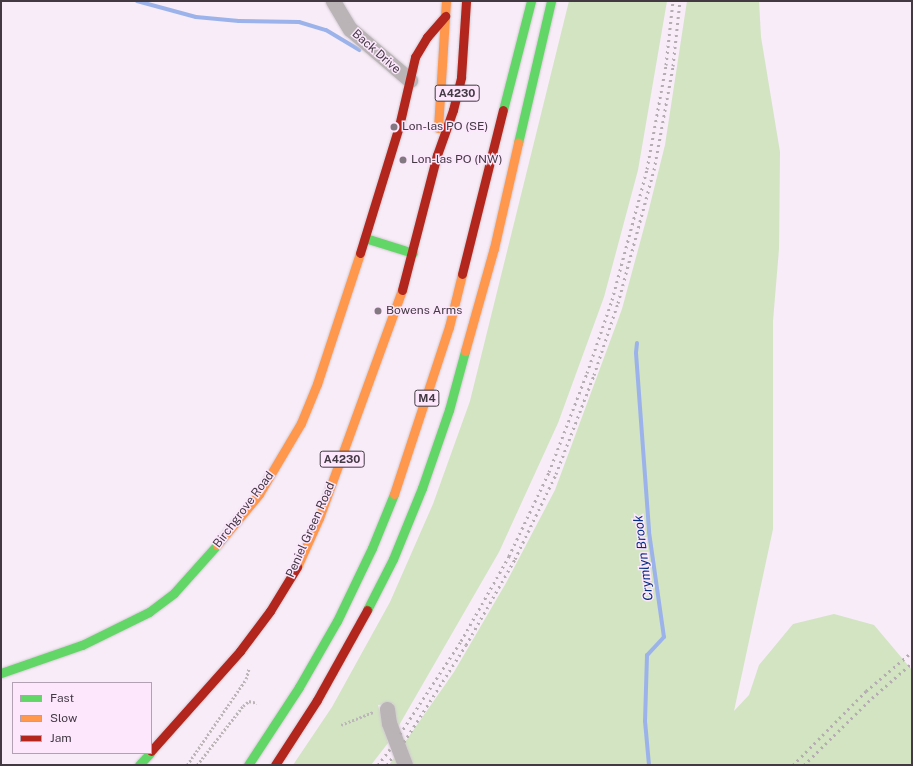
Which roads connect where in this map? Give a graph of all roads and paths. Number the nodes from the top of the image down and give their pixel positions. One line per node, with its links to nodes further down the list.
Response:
1 (333, 1): 9 (street, Back Drive)
2 (446, 1): 6 (main road, A4230)
3 (466, 1): 7 (main road, A4230)
4 (531, 1): 21 (main road, M4)
5 (551, 1): 22 (main road, M4)
6 (445, 16): 8 (main road, A4230); 9 (main road, Birchgrove Road)
7 (465, 27): 8 (main road); 10 (main road, Peniel Green Road / A4230)
8 (442, 57): 9 (main road, Birchgrove Road); 10 (main road, Peniel Green Road / A4230)
9 (410, 80): 11 (main road, Birchgrove Road)
10 (436, 155): 12 (main road, Peniel Green Road / A4230)
11 (365, 238): 12 (main road); 13 (main road, Birchgrove Road)
12 (413, 253): 17 (main road, Peniel Green Road / A4230)
13 (1, 673)
14 (257, 703): 20 (path)
15 (387, 709): 16 (path); 23 (street)
16 (341, 726)
17 (152, 750)
18 (148, 754): 19 (main road, Peniel Green Road / A4230)
19 (139, 765)
20 (197, 765)
21 (248, 765)
22 (275, 765)
23 (405, 765)

